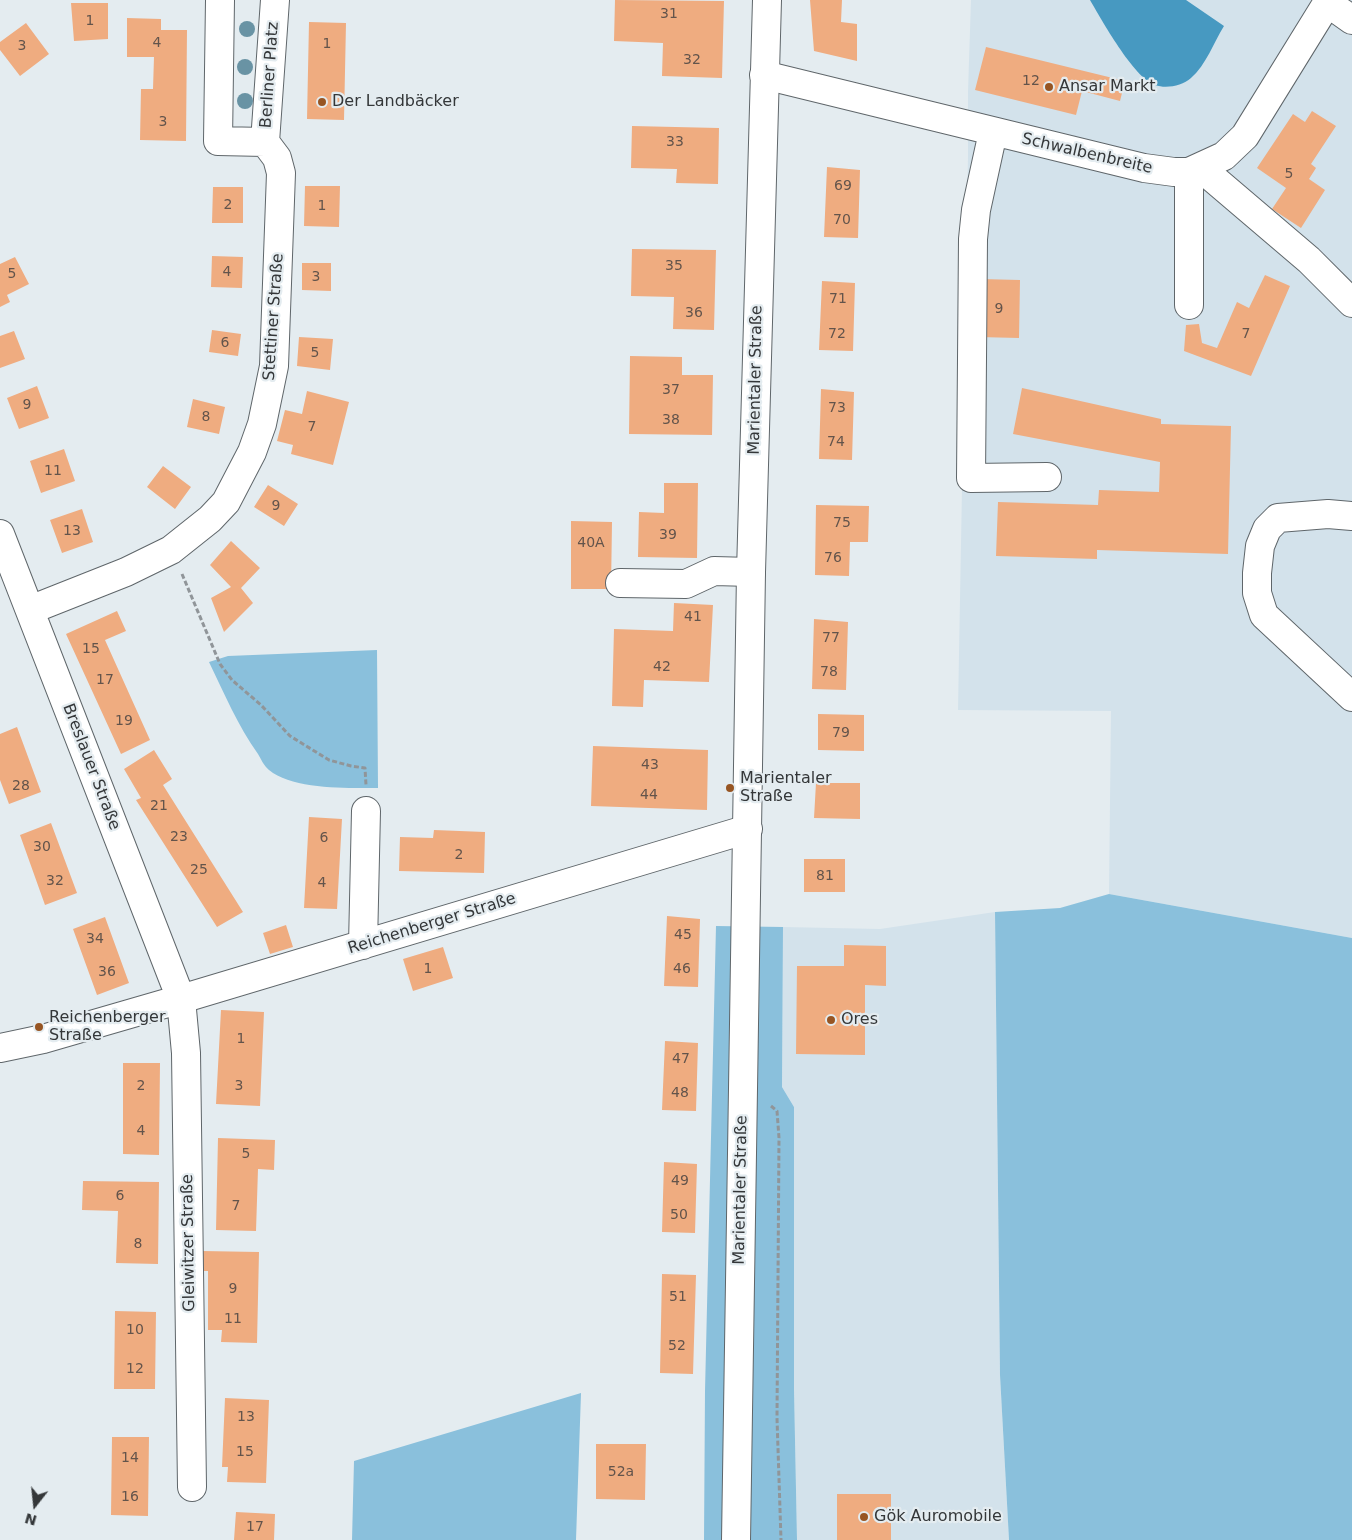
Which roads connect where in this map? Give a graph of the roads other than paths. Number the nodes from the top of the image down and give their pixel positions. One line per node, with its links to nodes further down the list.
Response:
1 (220, 0): 8 (street, Berliner Platz)
2 (274, 0): 8 (street, Berliner Platz)
3 (766, 0): 6 (street, Marientaler Straße)
4 (1328, 1): 5 (street); 9 (street)
5 (1352, 20)
6 (764, 75): 7 (street, Schwalbenbreite); 15 (street, Marientaler Straße)
7 (993, 132): 9 (street, Schwalbenbreite); 12 (street)
8 (265, 142): 17 (street, Stettiner Straße)
9 (1195, 170): 10 (street); 11 (street)
10 (1352, 303)
11 (1189, 305)
12 (1047, 477)
13 (1352, 516): 18 (street)
14 (0, 534): 17 (street, Breslauer Straße)
15 (752, 572): 16 (street); 20 (street, Marientaler Straße)
16 (620, 583)
17 (30, 610): 22 (street, Breslauer Straße)
18 (1352, 697)
19 (366, 811): 21 (street)
20 (748, 829): 21 (street, Reichenberger Straße); 25 (street, Marientaler Straße)
21 (363, 945): 22 (street, Reichenberger Straße)
22 (181, 999): 23 (street, Reichenberger Straße); 24 (street, Gleiwitzer Straße)
23 (0, 1048)
24 (192, 1487)
25 (736, 1540)

